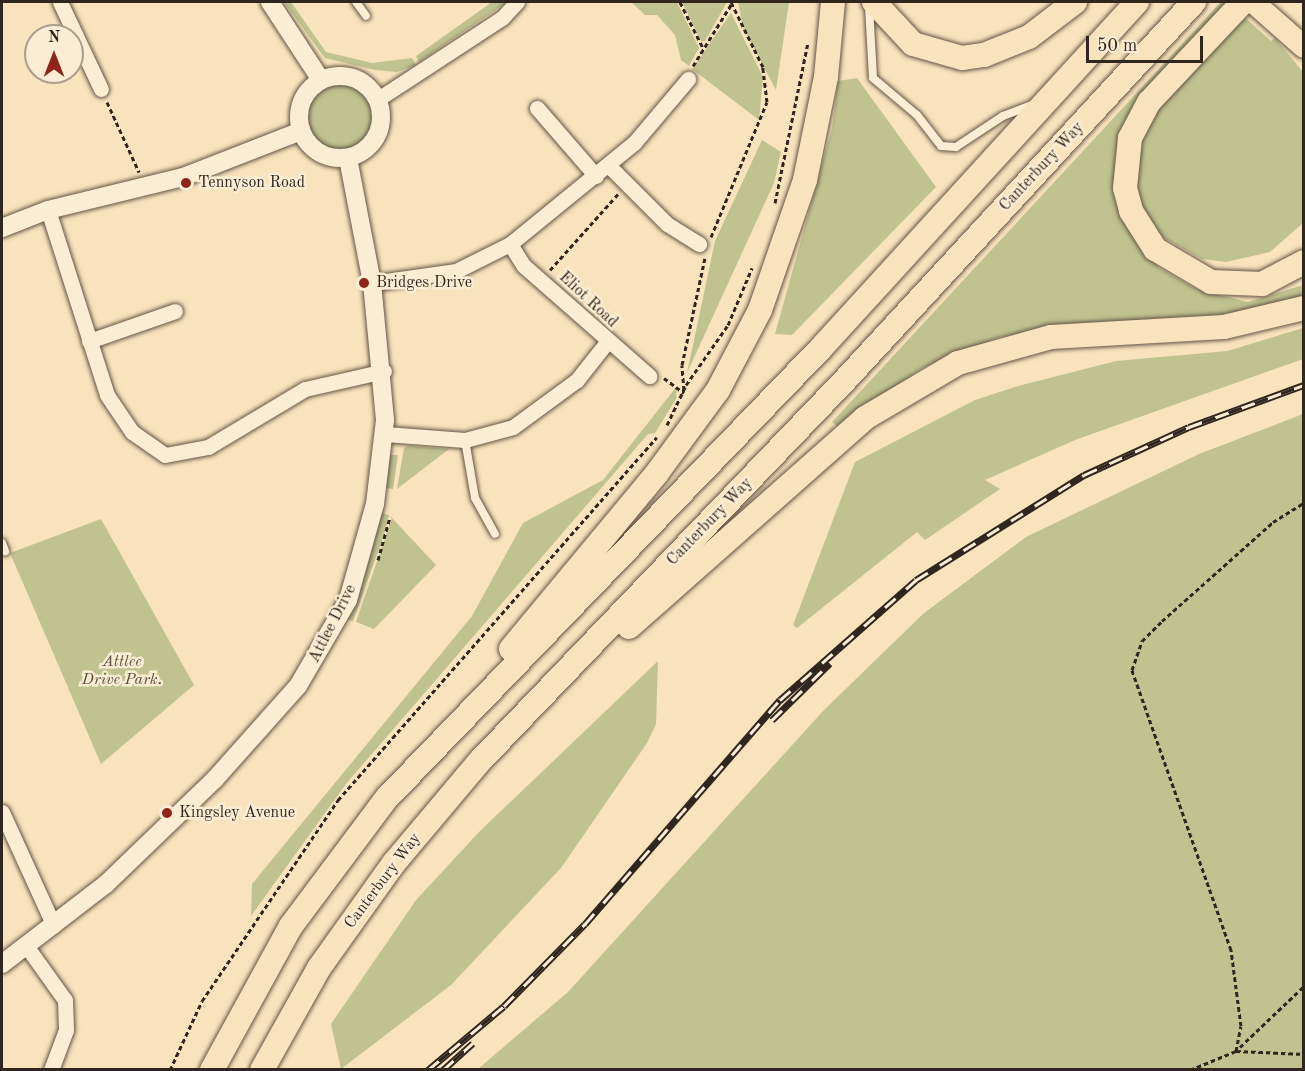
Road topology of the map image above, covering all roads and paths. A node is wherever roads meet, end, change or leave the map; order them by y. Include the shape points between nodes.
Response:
1 (60, 2) edge
2 (270, 2) edge
3 (356, 2) edge
4 (517, 2) edge
5 (680, 2) edge
6 (732, 2) edge
7 (833, 2) edge
8 (872, 2) edge
9 (1075, 2) edge
10 (1137, 2) edge
11 (1194, 2) edge
12 (1243, 2) edge
13 (1253, 2) edge
14 (366, 16) dead end
15 (810, 34) dead end
16 (1304, 47) edge
17 (703, 49) junction
18 (687, 79) joint
19 (321, 80) junction
20 (101, 89) joint
21 (378, 99) junction
22 (1046, 102) junction
23 (537, 108) dead end
24 (301, 131) junction
25 (348, 158) junction
26 (609, 166) junction
27 (596, 176) junction
28 (627, 184) junction
29 (146, 185) junction
30 (48, 210) junction
31 (771, 214) dead end
32 (2, 228) edge
33 (510, 244) junction
34 (699, 244) dead end
35 (758, 256) dead end
36 (1304, 262) edge
37 (541, 281) junction
38 (372, 283) junction
39 (1304, 308) edge
40 (175, 311) dead end
41 (88, 341) junction
42 (607, 342) junction
43 (384, 371) junction
44 (649, 376) joint
45 (684, 393) junction
46 (385, 434) junction
47 (465, 440) junction
48 (1304, 503) edge
49 (495, 534) dead end
50 (480, 761) junction
51 (386, 799) junction
52 (2, 812) edge
53 (54, 926) junction
54 (27, 947) junction
55 (2, 964) edge
56 (1304, 986) edge
57 (1236, 1051) junction
58 (1304, 1054) edge
59 (51, 1070) edge
60 (170, 1070) edge
61 (212, 1070) edge
62 (262, 1070) edge
63 (1190, 1070) edge

1 - 20 street
2 - 19 street
3 - 14 lane
4 - 21 street via 502,18
5 - 17 path
6 - 17 path
6 - 45 path via 763,67 767,102 710,239 682,365
7 - 51 highway via 823,99 796,213 774,278 718,390 657,473
8 - 9 highway via 913,44 962,58 1021,41
8 - 22 lane via 873,78 917,115 941,146 955,148 1018,108
10 - 22 highway
11 - 50 highway, Canterbury Way via 847,378
12 - 36 highway via 1149,102 1130,138 1125,188 1131,211 1155,249 1211,282 1262,284
13 - 16 main road
15 - 31 path
17 - 18 path
18 - 26 street
19 - 21 street via 333,76 360,80
19 - 24 street via 300,108
20 - 29 path
21 - 25 street via 381,122 373,142
22 - 51 highway via 822,347
23 - 27 street
24 - 25 street via 320,153
24 - 29 street via 260,151
25 - 38 street, Attlee Drive
26 - 27 street
26 - 28 street
27 - 33 street
28 - 34 street via 667,224
28 - 37 path
29 - 30 street
30 - 32 street
30 - 41 street
33 - 37 street, Eliot Road
33 - 38 street via 456,271
35 - 45 path via 728,325
37 - 42 street, Eliot Road
38 - 43 street, Attlee Drive
39 - 50 highway via 1224,327 1052,337 958,363 913,386 810,463
40 - 41 street
41 - 43 street via 107,395 132,432 165,455 208,447 305,389
42 - 44 street, Eliot Road
42 - 47 street via 577,380 541,410 513,427
43 - 46 street, Attlee Drive
44 - 45 path via 658,373
45 - 60 path via 661,432 338,800 202,1001
46 - 47 street
46 - 53 street, Attlee Drive via 358,571 312,667 174,821
47 - 49 lane via 475,498
48 - 57 path via 1273,522 1162,621 1142,641 1132,670 1231,950 1241,1026
50 - 62 highway, Canterbury Way via 394,863 319,968
51 - 61 highway via 291,926
52 - 53 street
53 - 54 street, Attlee Drive
54 - 55 street, Attlee Drive
54 - 59 street via 65,1000 66,1030
56 - 57 path
57 - 58 path
57 - 63 path

